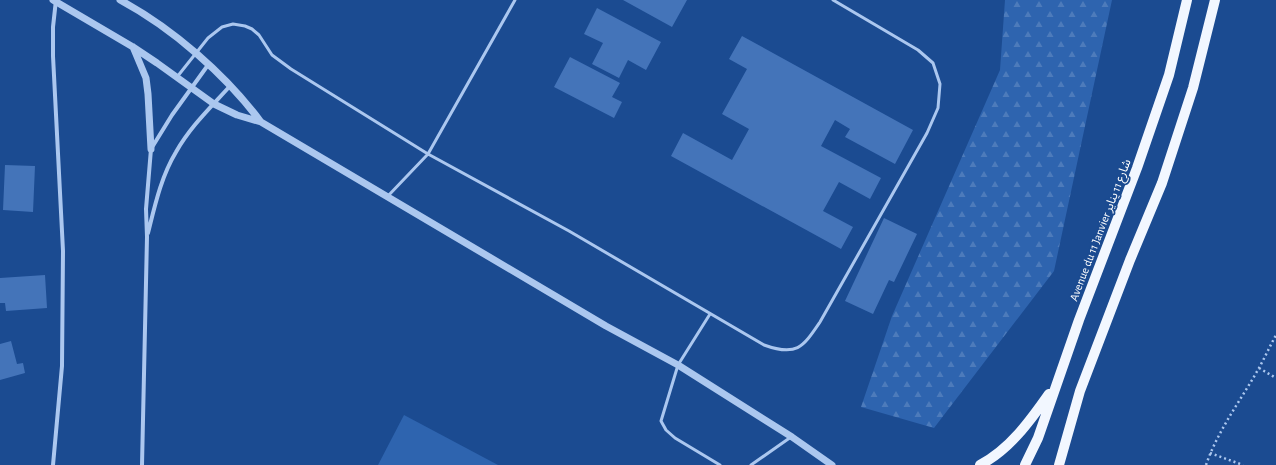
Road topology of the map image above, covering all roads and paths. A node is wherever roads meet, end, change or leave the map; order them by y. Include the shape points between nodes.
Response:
1 (55, 0) edge
2 (120, 0) edge
3 (515, 0) edge
4 (833, 0) edge
5 (1187, 0) edge
6 (1215, 0) edge
7 (133, 47) junction
8 (195, 53) junction
9 (208, 65) junction
10 (177, 77) junction
11 (230, 86) junction
12 (191, 88) junction
13 (214, 104) junction
14 (261, 122) junction
15 (151, 149) junction
16 (428, 154) junction
17 (387, 198) junction
18 (147, 237) junction
19 (710, 314) junction
20 (1276, 335) edge
21 (678, 365) junction
22 (1259, 368) junction
23 (1276, 378) edge
24 (1057, 383) junction
25 (792, 437) junction
26 (1210, 453) junction
27 (53, 465) edge
28 (142, 465) edge
29 (720, 465) edge
30 (751, 465) edge
31 (832, 465) edge
32 (980, 465) edge
33 (1025, 465) edge
34 (1059, 465) edge
35 (1206, 465) edge
36 (1244, 465) edge

1 - 7 street
1 - 27 street via 53,56 63,251 62,366
2 - 8 street via 153,20
3 - 16 lane
4 - 19 lane via 918,50 933,63 940,84 938,108 927,133 820,322 801,346 790,350 764,345
5 - 24 main road, Avenue du 11 Janvier شارع 11 يناير via 1169,75 1138,168
6 - 34 main road via 1195,81 1162,183 1080,391
7 - 10 street
7 - 15 street via 147,83
8 - 9 street
8 - 10 lane
8 - 16 lane via 222,27 233,24 252,29 272,55 291,69
9 - 11 street
9 - 12 street
10 - 12 street
11 - 13 street
11 - 14 street
12 - 13 street
12 - 15 street
13 - 14 street via 237,115
13 - 18 street via 190,131 165,173
14 - 17 street
15 - 18 street via 146,209
16 - 17 lane
16 - 19 lane via 569,231
17 - 21 street via 606,326
18 - 28 street
19 - 21 lane
20 - 22 path
21 - 25 street
21 - 29 lane via 661,421 675,438
22 - 23 path
22 - 26 path
24 - 32 main road via 1028,424 1008,445
24 - 33 main road, Avenue du 11 Janvier شارع 11 يناير via 1038,438
25 - 30 lane
25 - 31 street
26 - 35 path
26 - 36 path

